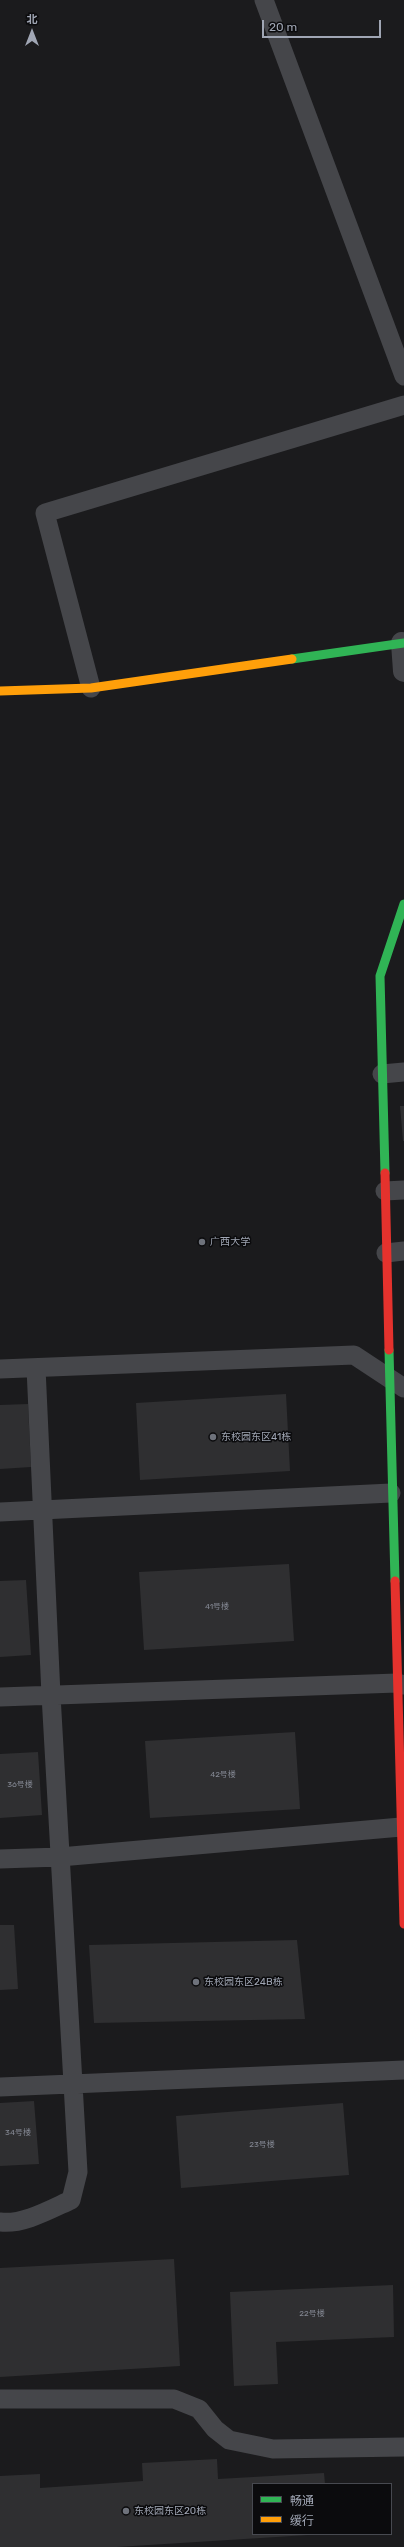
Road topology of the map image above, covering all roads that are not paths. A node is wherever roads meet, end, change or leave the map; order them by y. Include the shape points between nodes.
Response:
1 (264, 0) edge
2 (404, 376) edge
3 (404, 405) edge
4 (403, 643) edge
5 (404, 671) edge
6 (91, 688) junction
7 (0, 691) edge
8 (404, 904) edge
9 (401, 921) edge
10 (404, 1072) edge
11 (382, 1074) junction
12 (404, 1190) edge
13 (385, 1191) junction
14 (395, 1252) edge
15 (36, 1368) junction
16 (0, 1369) edge
17 (389, 1376) junction
18 (404, 1388) edge
19 (391, 1493) junction
20 (42, 1510) junction
21 (0, 1512) edge
22 (398, 1543) edge
23 (400, 1684) edge
24 (51, 1695) junction
25 (0, 1697) edge
26 (401, 1827) junction
27 (60, 1857) junction
28 (0, 1859) edge
29 (404, 1924) edge
30 (404, 2070) edge
31 (73, 2084) junction
32 (0, 2087) edge
33 (0, 2222) edge
34 (0, 2400) edge
35 (404, 2447) edge

1 - 2 lane
3 - 6 lane via 45,513
4 - 5 street
4 - 6 street
6 - 7 street
8 - 9 street
9 - 11 street via 380,976
10 - 11 lane
11 - 13 street
12 - 13 lane
13 - 14 street
14 - 17 street
15 - 16 lane
15 - 17 lane via 354,1355
15 - 20 lane
17 - 18 lane
17 - 19 street
19 - 20 lane
19 - 22 street
20 - 21 lane
20 - 24 lane
22 - 23 street
23 - 24 lane
23 - 26 street
24 - 25 lane
24 - 27 lane
26 - 27 lane
26 - 29 street
27 - 28 lane
27 - 31 lane
30 - 31 lane
31 - 32 lane
31 - 33 lane via 78,2172 71,2200 43,2213 7,2223
34 - 35 lane via 174,2399 199,2409 215,2429 229,2440 273,2449

